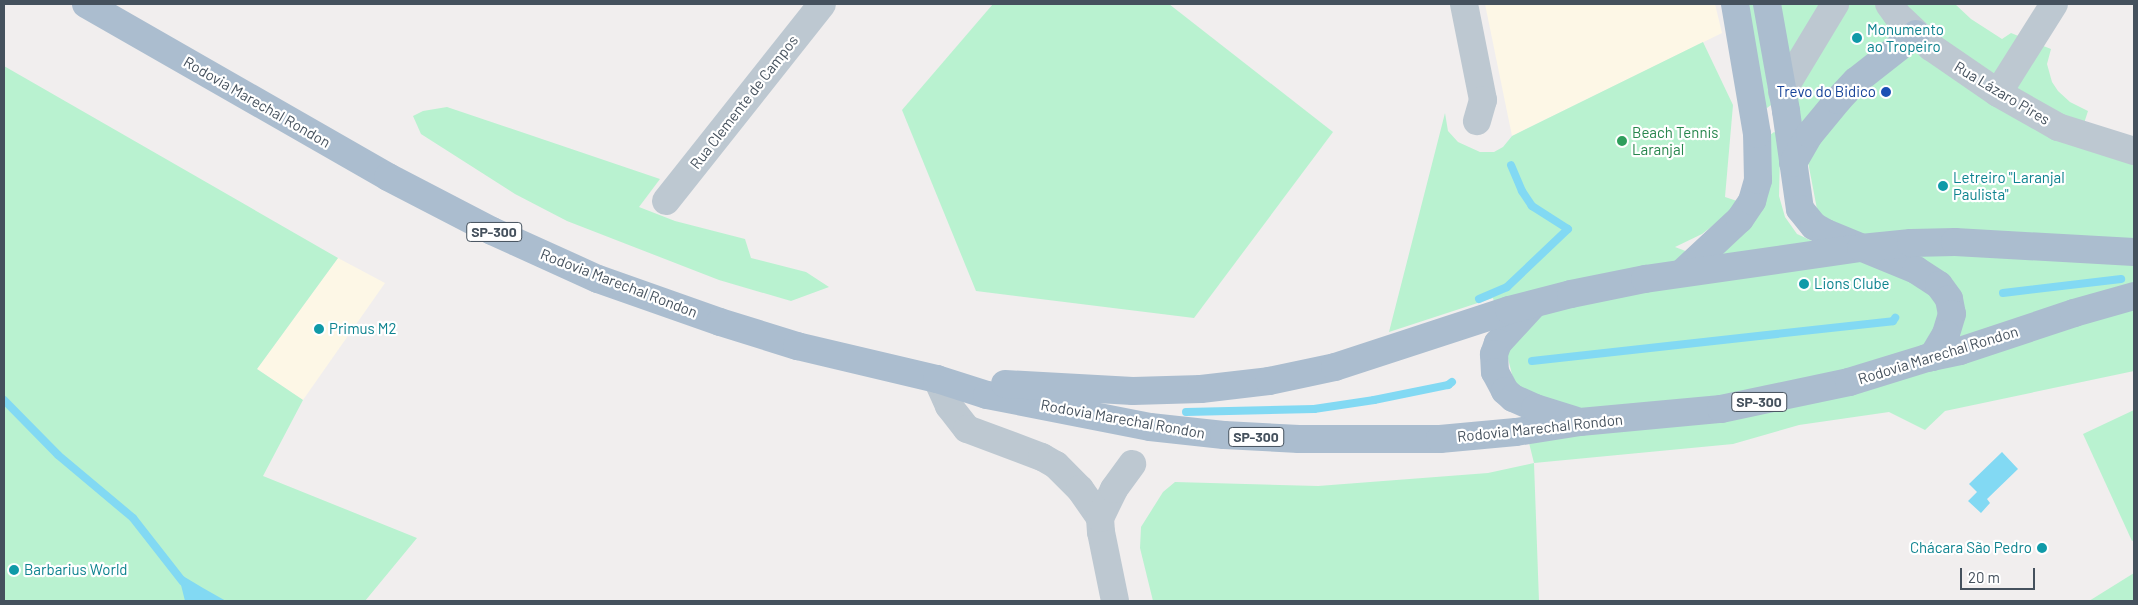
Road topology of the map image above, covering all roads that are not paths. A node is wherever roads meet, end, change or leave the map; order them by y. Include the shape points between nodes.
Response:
1 (86, 4) edge
2 (822, 4) edge
3 (1464, 4) edge
4 (1735, 4) edge
5 (1766, 4) edge
6 (1835, 4) edge
7 (1889, 4) edge
8 (2054, 4) edge
9 (1916, 34) junction
10 (1782, 92) junction
11 (1998, 93) junction
12 (1477, 121) dead end
13 (2134, 151) edge
14 (1793, 163) junction
15 (666, 201) dead end
16 (1862, 248) junction
17 (2134, 252) edge
18 (1682, 274) junction
19 (2134, 296) edge
20 (1534, 304) junction
21 (1932, 357) junction
22 (936, 379) junction
23 (1580, 422) junction
24 (1132, 464) dead end
25 (1100, 518) junction
26 (1115, 601) edge

1 - 22 main road, Rodovia Marechal Rondon / SP-300 via 388,177 549,257 617,286 720,322 798,346
2 - 15 street, Rua Clemente de Campos
3 - 12 street via 1484,100
4 - 18 main road via 1754,110 1758,180 1752,201 1740,220
5 - 10 main road
6 - 10 street
7 - 9 street, Rua Lázaro Pires
8 - 11 street
9 - 11 street, Rua Lázaro Pires
9 - 14 main road via 1856,81 1810,134
10 - 14 main road
11 - 13 street, Rua Lázaro Pires via 2058,127
14 - 16 main road via 1797,200 1806,218 1826,233
16 - 17 main road, Rodovia Marechal Rondon / SP-300 via 1911,242 1955,242
16 - 18 main road, Rodovia Marechal Rondon / SP-300
16 - 21 main road via 1930,278 1946,294 1952,308 1951,324
18 - 20 main road, Rodovia Marechal Rondon / SP-300 via 1608,286
19 - 21 main road, Rodovia Marechal Rondon / SP-300
20 - 22 main road, Rodovia Marechal Rondon / SP-300 via 1335,367 1235,386 1134,391
20 - 23 main road via 1498,343 1493,364 1499,382 1522,403
21 - 23 main road, Rodovia Marechal Rondon / SP-300 via 1849,382 1752,404
22 - 23 main road, Rodovia Marechal Rondon / SP-300 via 987,395 1150,426 1252,437 1440,439
22 - 25 street via 949,406 967,428 1056,465 1080,489
24 - 25 street via 1114,489
25 - 26 street

